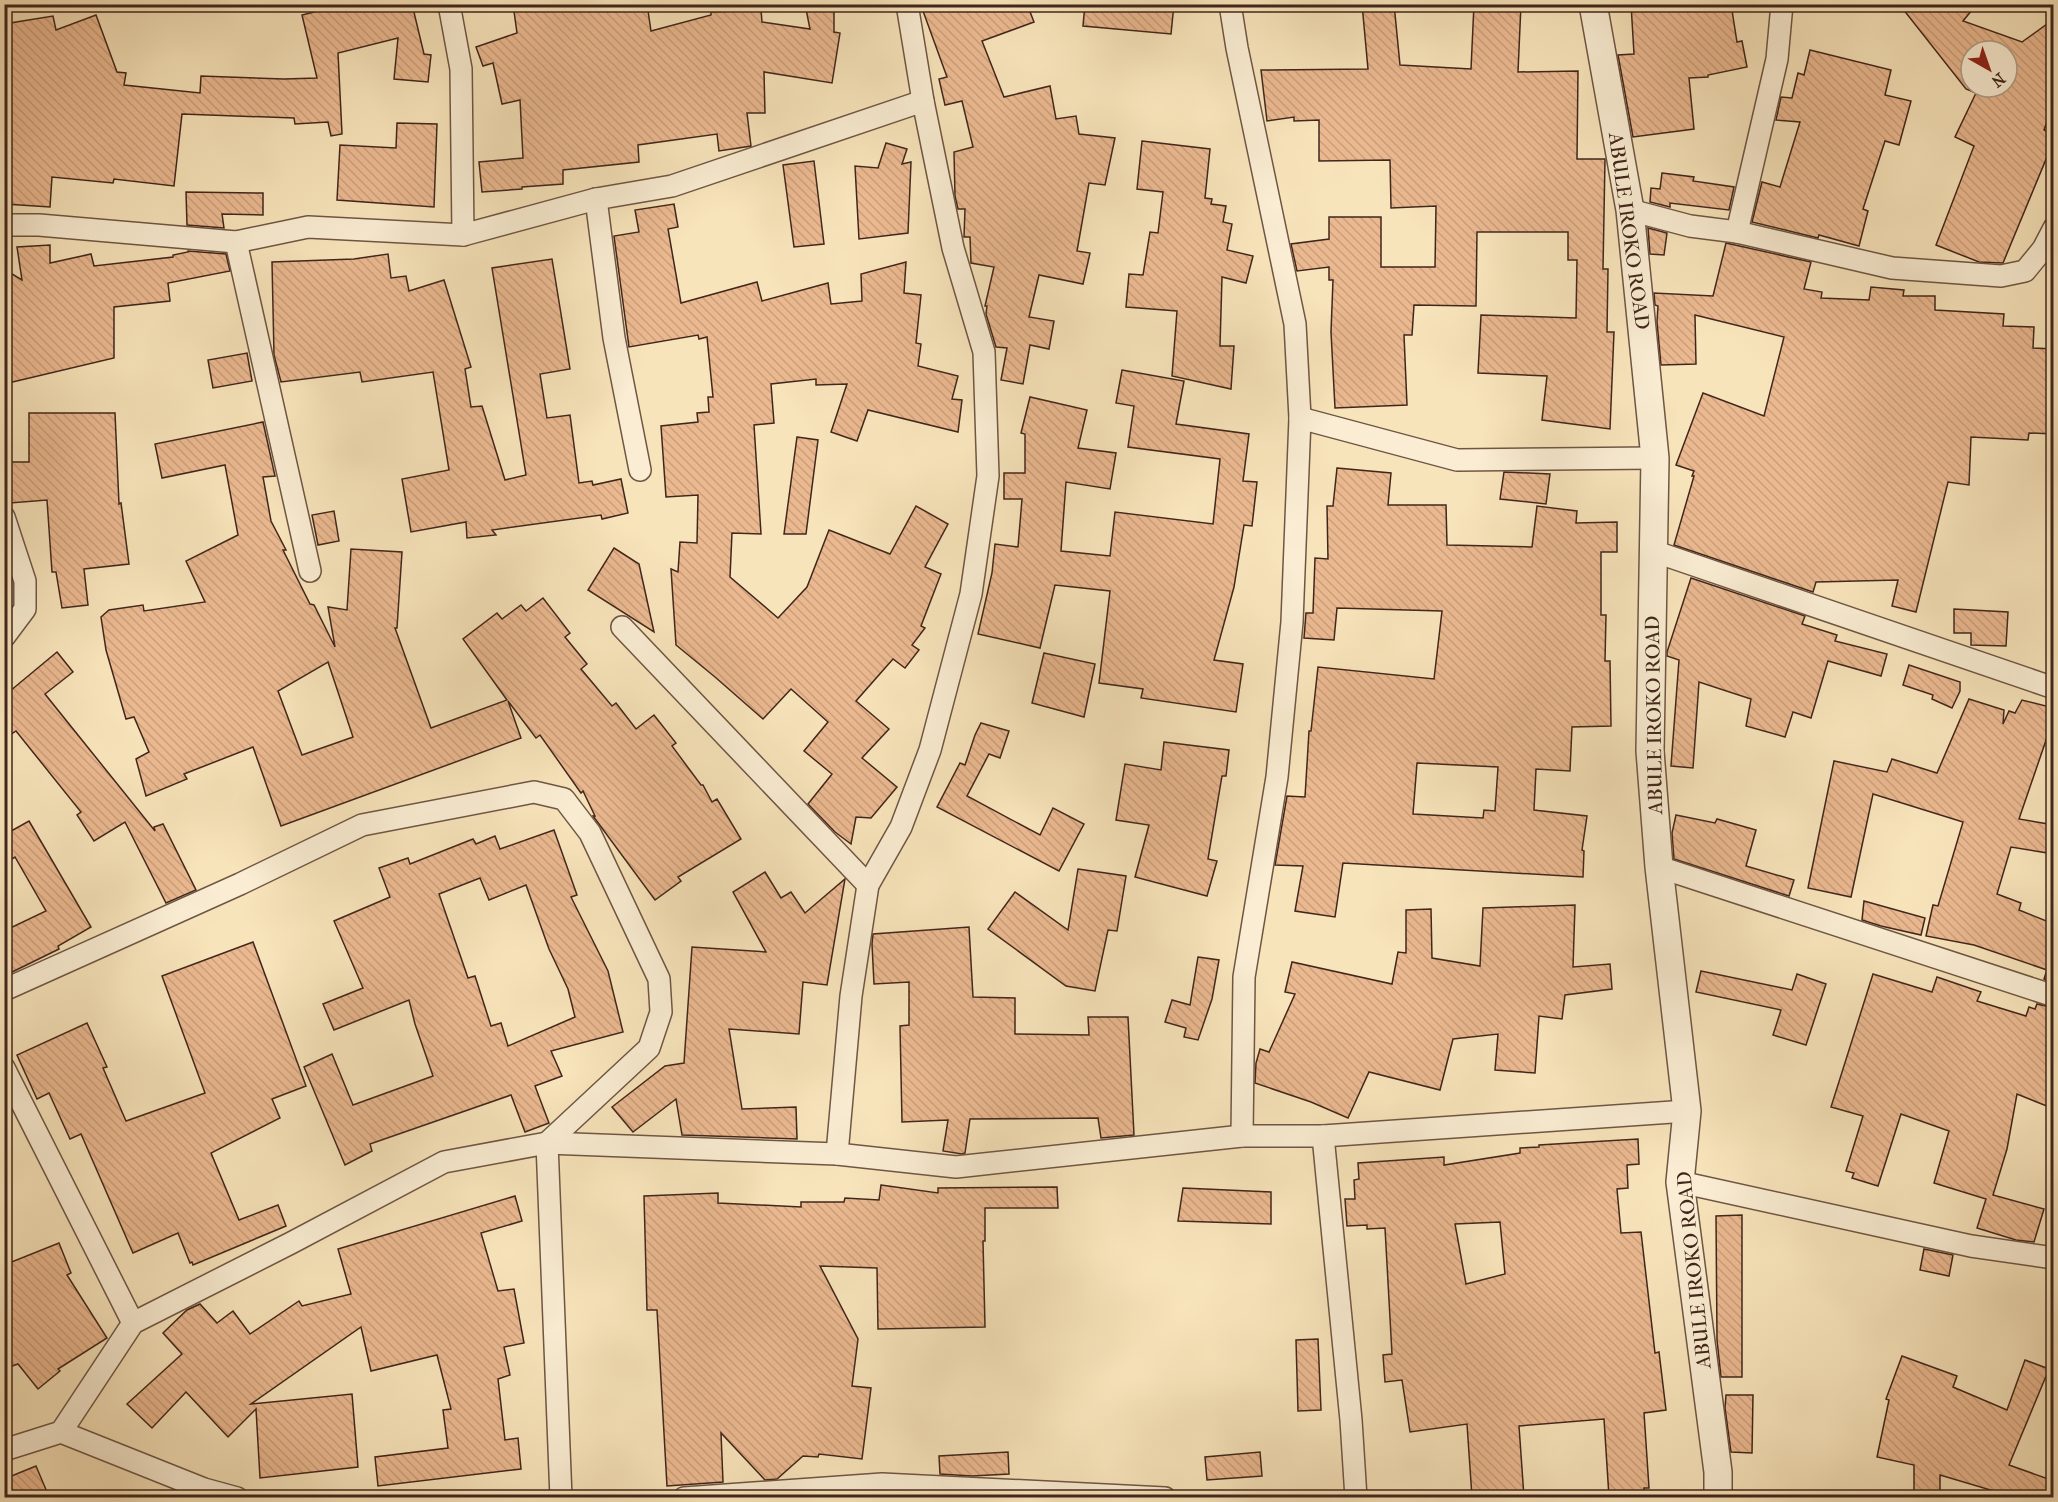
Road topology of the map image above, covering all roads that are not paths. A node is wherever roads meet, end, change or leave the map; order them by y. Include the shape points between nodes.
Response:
1 (449, 4) edge
2 (907, 4) edge
3 (1230, 4) edge
4 (1593, 4) edge
5 (1782, 4) edge
6 (923, 102) junction
7 (596, 199) junction
8 (1630, 210) junction
9 (4, 225) edge
10 (2054, 228) edge
11 (1737, 232) junction
12 (463, 235) junction
13 (236, 242) junction
14 (1300, 418) junction
15 (1655, 458) junction
16 (640, 470) dead end
17 (4, 517) edge
18 (1653, 551) junction
19 (310, 571) dead end
20 (622, 627) dead end
21 (4, 637) edge
22 (2054, 688) edge
23 (1659, 867) junction
24 (868, 885) junction
25 (4, 990) edge
26 (2054, 996) edge
27 (4, 1068) edge
28 (1687, 1111) junction
29 (1242, 1136) junction
30 (1323, 1137) junction
31 (547, 1143) junction
32 (837, 1154) junction
33 (1680, 1182) junction
34 (2054, 1258) edge
35 (133, 1323) junction
36 (61, 1432) junction
37 (4, 1450) edge
38 (204, 1493) edge
39 (237, 1497) edge
40 (561, 1497) edge
41 (684, 1497) edge
42 (1165, 1497) edge
43 (1356, 1497) edge
44 (1718, 1497) edge

1 - 12 street via 461,69
2 - 6 street
3 - 14 street via 1295,324
4 - 8 street, ABULE IROKO ROAD
5 - 11 street via 1777,58
6 - 7 street via 672,186
6 - 24 street via 952,248 984,352 988,476 971,594 930,750 901,827
7 - 12 street
7 - 16 street via 614,338
8 - 11 street via 1690,226
8 - 15 street, ABULE IROKO ROAD
9 - 13 street
10 - 11 street via 2025,271 2001,276 1892,268
12 - 13 street via 308,227
13 - 19 street
14 - 15 street via 1457,460
14 - 29 street via 1292,622 1279,753 1245,977
15 - 18 street, ABULE IROKO ROAD
17 - 21 street via 25,581 25,609
18 - 22 street
18 - 23 street, ABULE IROKO ROAD via 1650,751
20 - 24 street
23 - 26 street
23 - 28 street, ABULE IROKO ROAD
24 - 32 street via 851,996
25 - 31 street via 362,825 534,792 564,799 590,833 659,979 661,1012 649,1048
27 - 35 street
28 - 30 street
28 - 33 street, ABULE IROKO ROAD
29 - 30 street
29 - 32 street via 956,1167
30 - 43 street
31 - 32 street
31 - 35 street via 444,1162
31 - 40 street
33 - 34 street via 1971,1246
33 - 44 street, ABULE IROKO ROAD
35 - 36 street
36 - 37 street
36 - 38 street
38 - 39 street
41 - 42 street via 882,1484

